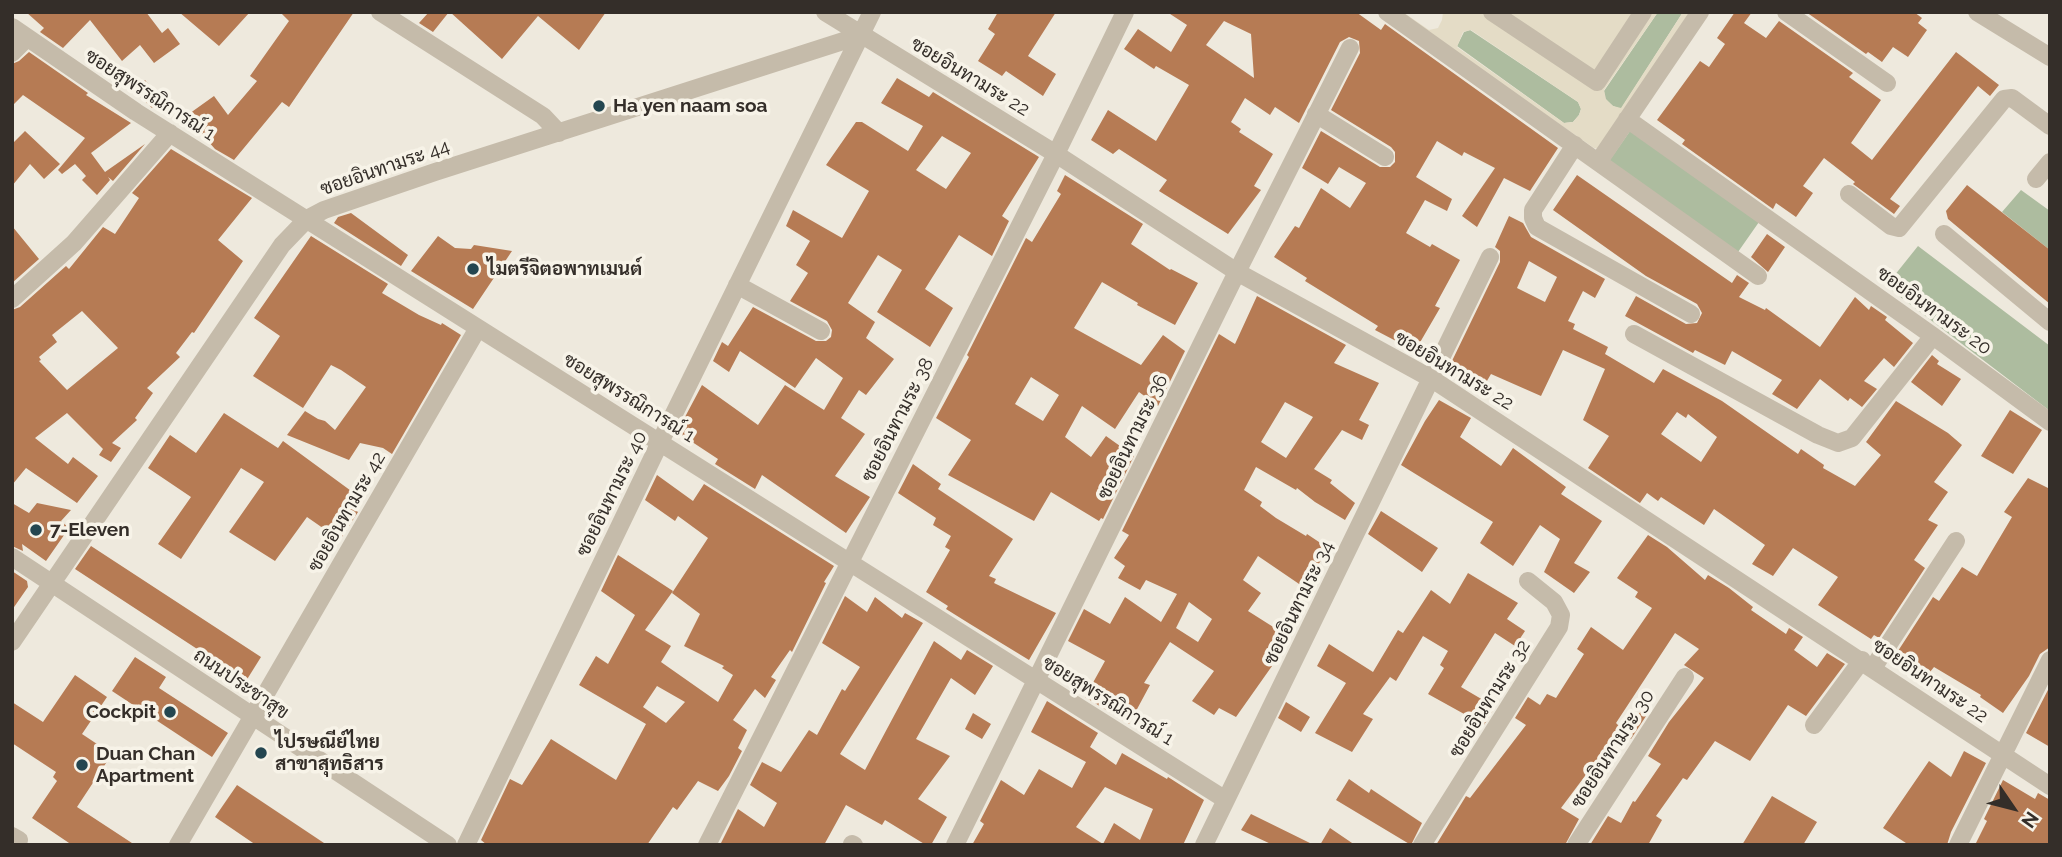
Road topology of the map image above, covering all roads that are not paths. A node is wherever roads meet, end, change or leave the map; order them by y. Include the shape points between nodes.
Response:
1 (380, 12) edge
2 (825, 12) edge
3 (872, 12) edge
4 (1125, 12) edge
5 (1387, 12) edge
6 (1492, 12) edge
7 (1643, 12) edge
8 (1700, 12) edge
9 (1786, 12) edge
10 (1978, 12) edge
11 (19, 33) edge
12 (862, 35) junction
13 (1350, 48) dead end
14 (12, 52) edge
15 (2050, 57) edge
16 (1887, 83) dead end
17 (1316, 114) junction
18 (1627, 119) junction
19 (2050, 126) edge
20 (170, 133) junction
21 (559, 133) junction
22 (1575, 145) junction
23 (1056, 154) junction
24 (1385, 157) dead end
25 (1599, 161) junction
26 (2050, 162) edge
27 (2036, 179) dead end
28 (1849, 194) dead end
29 (307, 219) junction
30 (1944, 234) dead end
31 (1490, 257) dead end
32 (1237, 272) junction
33 (1758, 276) dead end
34 (737, 285) junction
35 (12, 299) edge
36 (1691, 314) dead end
37 (2050, 322) edge
38 (478, 328) junction
39 (821, 331) dead end
40 (1634, 334) dead end
41 (1933, 336) junction
42 (1432, 379) junction
43 (2050, 422) edge
44 (660, 442) junction
45 (1956, 541) dead end
46 (12, 557) edge
47 (850, 562) junction
48 (1528, 581) dead end
49 (53, 584) junction
50 (12, 642) edge
51 (2050, 660) edge
52 (1868, 664) junction
53 (1685, 677) dead end
54 (1037, 681) junction
55 (253, 718) junction
56 (1814, 725) dead end
57 (2003, 754) junction
58 (2050, 786) edge
59 (1226, 800) junction
60 (177, 845) edge
61 (447, 845) edge
62 (466, 845) edge
63 (707, 845) edge
64 (955, 845) edge
65 (1204, 845) edge
66 (1422, 845) edge
67 (1576, 845) edge
68 (1958, 845) edge

1 - 21 street via 543,116
2 - 12 street, ซอยอินทามระ 22
3 - 12 street, ซอยอินทามระ 40
4 - 23 street, ซอยอินทามระ 38
5 - 22 street
6 - 7 street via 1597,82
8 - 18 street
9 - 16 street
10 - 15 street
11 - 14 street
11 - 20 street, ซอยสุพรรณิการณ์ 1
12 - 21 street, ซอยอินทามระ 44
12 - 23 street, ซอยอินทามระ 22
12 - 34 street, ซอยอินทามระ 40
13 - 17 street, ซอยอินทามระ 36
17 - 24 street
17 - 32 street, ซอยอินทามระ 36
18 - 25 street
18 - 41 street, ซอยอินทามระ 20
19 - 28 street via 2012,98 2004,99 1899,228
20 - 29 street, ซอยสุพรรณิการณ์ 1
20 - 35 street via 74,243
21 - 29 street, ซอยอินทามระ 44
22 - 25 street
22 - 36 street via 1533,210 1538,227
23 - 32 street, ซอยอินทามระ 22
23 - 47 street, ซอยอินทามระ 38
25 - 33 street
26 - 27 street
29 - 38 street, ซอยสุพรรณิการณ์ 1
29 - 49 street, ซอยอินทามระ 44 via 282,245
30 - 37 street
31 - 42 street, ซอยอินทามระ 34
32 - 42 street, ซอยอินทามระ 22
32 - 54 street, ซอยอินทามระ 36
34 - 39 street
34 - 44 street, ซอยอินทามระ 40
38 - 44 street, ซอยสุพรรณิการณ์ 1
38 - 55 street, ซอยอินทามระ 42
40 - 41 street via 1838,443 1852,438
41 - 43 street, ซอยอินทามระ 20
42 - 52 street, ซอยอินทามระ 22
42 - 59 street, ซอยอินทามระ 34
44 - 47 street, ซอยสุพรรณิการณ์ 1
44 - 62 street, ซอยอินทามระ 40
45 - 52 street
46 - 49 street, ถนนประชาสุข
47 - 54 street, ซอยสุพรรณิการณ์ 1
47 - 63 street, ซอยอินทามระ 38
48 - 66 street, ซอยอินทามระ 32 via 1554,601 1562,615 1559,626
49 - 50 street, ซอยอินทามระ 44
49 - 55 street, ถนนประชาสุข
51 - 57 street
52 - 56 street
52 - 57 street, ซอยอินทามระ 22
53 - 67 street, ซอยอินทามระ 30
54 - 59 street, ซอยสุพรรณิการณ์ 1
54 - 64 street, ซอยอินทามระ 36
55 - 60 street, ซอยอินทามระ 42
55 - 61 street, ถนนประชาสุข
57 - 58 street, ซอยอินทามระ 22
57 - 68 street
59 - 65 street, ซอยอินทามระ 34

